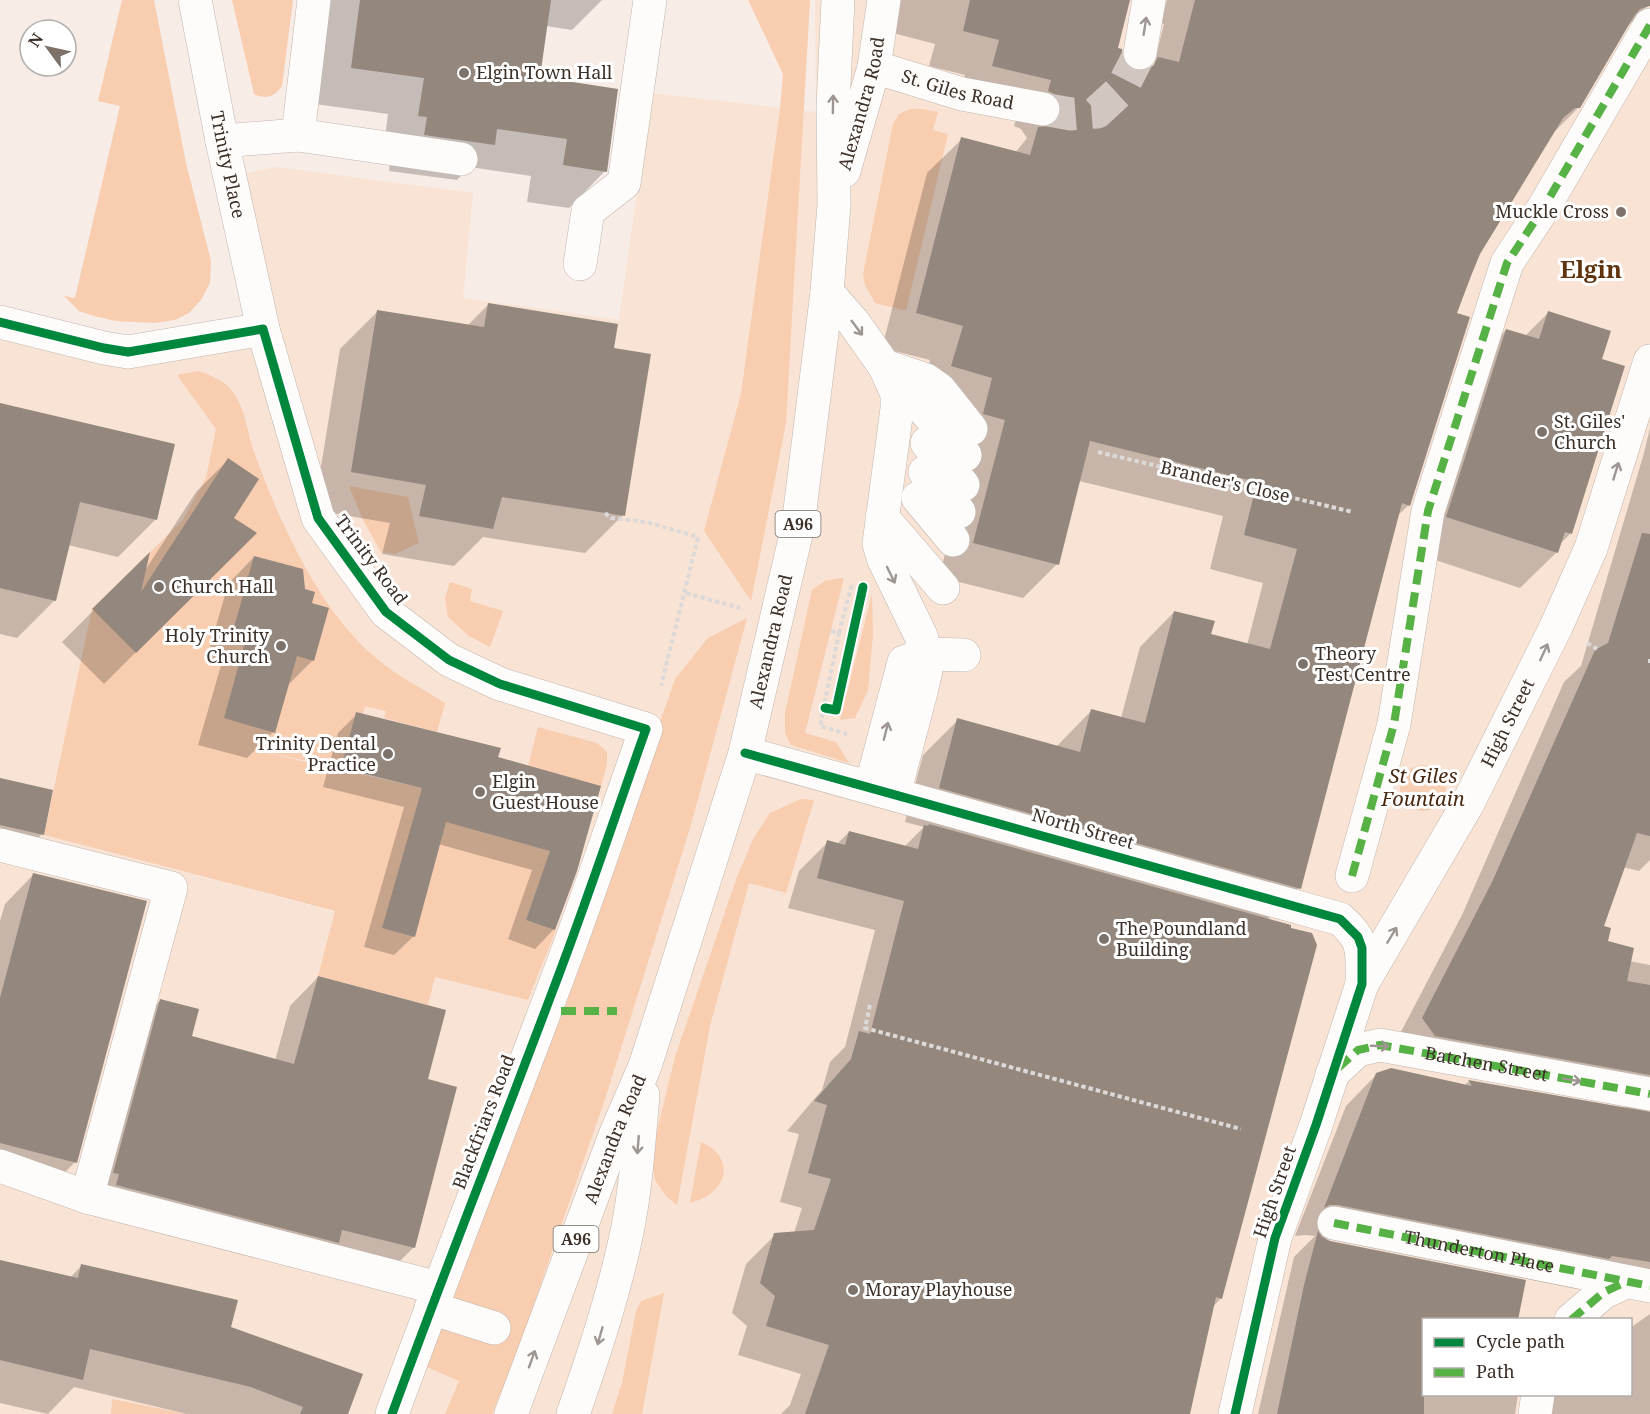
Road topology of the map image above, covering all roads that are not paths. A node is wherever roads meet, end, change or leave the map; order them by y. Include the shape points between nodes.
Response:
1 (195, 0) edge
2 (314, 0) edge
3 (650, 0) edge
4 (838, 0) edge
5 (884, 0) edge
6 (1149, 0) edge
7 (1650, 25) edge
8 (1140, 53) tunnel mouth
9 (874, 67) junction
10 (1043, 109) tunnel mouth
11 (298, 135) junction
12 (222, 141) junction
13 (461, 159) dead end
14 (834, 205) junction
15 (580, 264) dead end
16 (827, 292) junction
17 (0, 322) edge
18 (263, 329) junction
19 (1650, 361) edge
20 (885, 367) junction
21 (890, 464) junction
22 (958, 510) junction
23 (926, 654) junction
24 (745, 753) junction
25 (883, 790) junction
26 (608, 843) joint
27 (0, 845) edge
28 (1352, 876) dead end
29 (1362, 984) junction
30 (645, 1066) junction
31 (1332, 1074) junction
32 (1650, 1094) edge
33 (0, 1166) edge
34 (87, 1197) junction
35 (1334, 1223) dead end
36 (1638, 1284) edge
37 (434, 1298) junction
38 (1573, 1318) edge
39 (494, 1328) dead end
40 (1538, 1396) edge
41 (392, 1414) edge
42 (511, 1414) edge
43 (573, 1414) edge
44 (1235, 1414) edge
45 (1535, 1414) edge

1 - 12 main road, Trinity Place
2 - 11 main road
3 - 15 main road via 624,183 588,211
14 -> 4 main road, Alexandra Road / A96
5 - 9 main road, Alexandra Road / A96
8 -> 6 main road
7 - 28 main road via 1507,263 1428,511 1394,724
9 - 10 main road, St. Giles Road via 962,94
9 - 14 main road, Alexandra Road / A96
11 - 12 main road
11 - 13 main road
12 - 18 main road, Trinity Place
14 - 16 main road, Alexandra Road / A96
16 -> 20 main road
16 - 24 main road, Alexandra Road / A96 via 798,526
17 - 18 main road via 128,352
18 - 26 main road, Trinity Road via 318,518 386,612 449,660 500,684 646,729
29 -> 19 main road, High Street via 1467,805 1556,627 1591,548
20 - 21 main road via 897,394
20 - 22 main road
21 - 22 main road
21 - 22 main road
21 - 22 main road
21 -> 23 main road via 879,544
25 -> 23 main road via 904,662
23 - 25 main road via 964,655 934,672 921,692
24 - 25 main road, North Street
24 - 30 main road, Alexandra Road / A96
25 - 29 main road, North Street via 1340,919 1358,937 1362,948
26 - 37 main road, Blackfriars Road
27 - 34 main road via 171,888
29 - 31 main road, High Street
42 -> 30 main road, Alexandra Road / A96 via 616,1132
30 -> 43 main road, Alexandra Road / A96 via 627,1232 597,1345
31 -> 32 main road, Batchen Street via 1358,1050 1380,1045
31 - 44 main road, High Street via 1275,1238
33 - 34 main road
34 - 37 main road
35 - 36 main road, Thunderton Place
36 - 38 main road, Thunderton Place via 1604,1292
37 - 39 main road
37 - 41 main road, Blackfriars Road
40 - 45 main road

